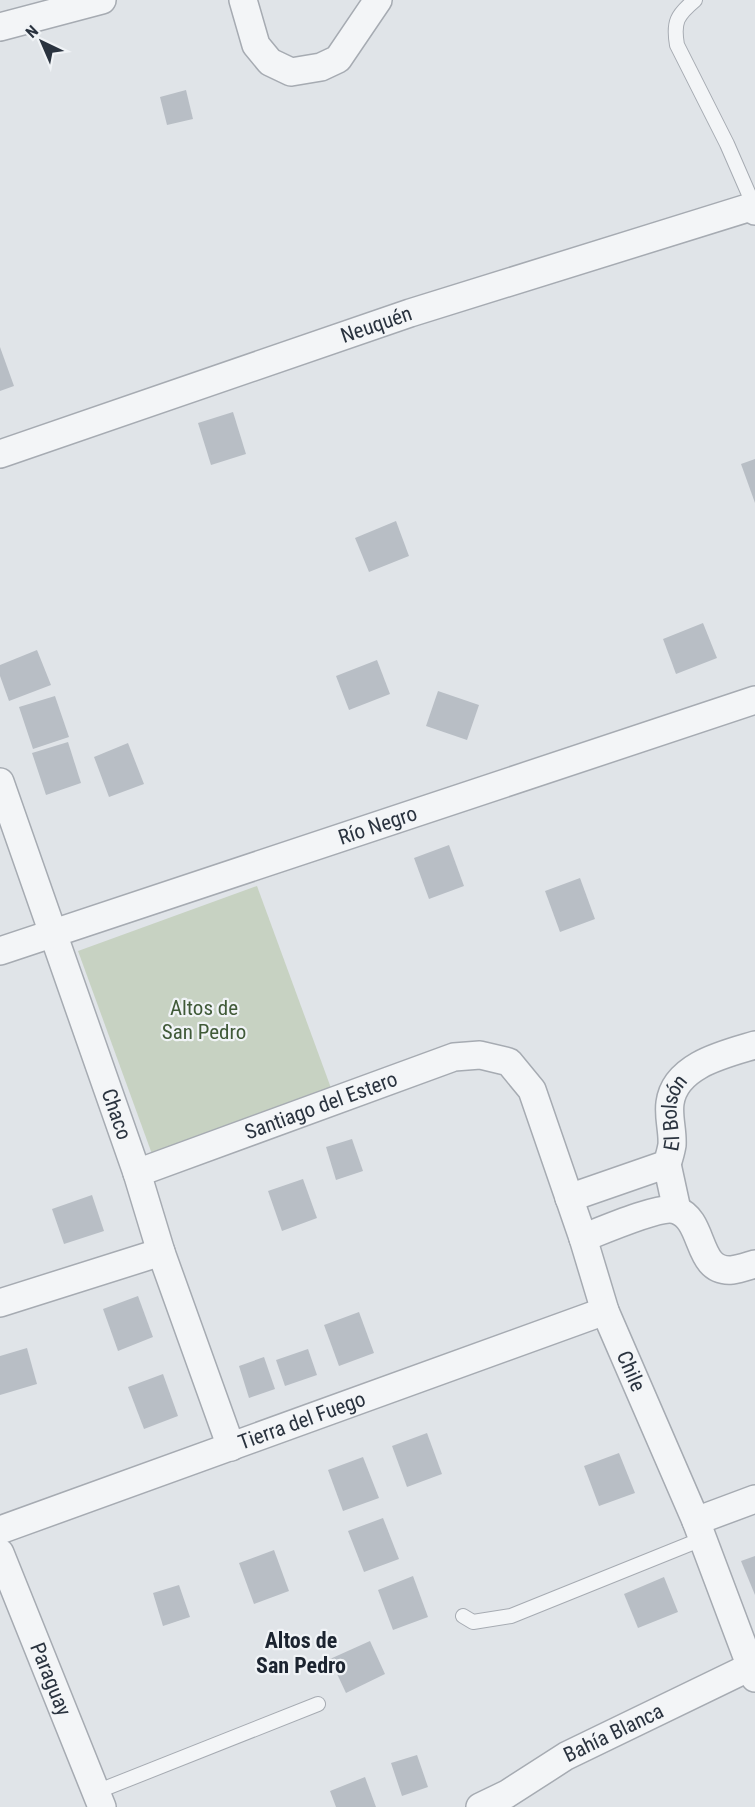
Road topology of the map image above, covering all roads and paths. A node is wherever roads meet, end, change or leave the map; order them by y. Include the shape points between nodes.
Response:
1 (102, 0) edge
2 (243, 0) edge
3 (378, 0) edge
4 (694, 0) edge
5 (0, 27) edge
6 (754, 209) edge
7 (0, 454) edge
8 (755, 700) edge
9 (0, 782) edge
10 (52, 934) junction
11 (0, 951) edge
12 (755, 1045) edge
13 (509, 1062) joint
14 (667, 1164) junction
15 (137, 1173) junction
16 (569, 1198) junction
17 (677, 1210) junction
18 (584, 1238) junction
19 (161, 1252) junction
20 (755, 1264) edge
21 (0, 1304) edge
22 (605, 1311) junction
23 (231, 1448) junction
24 (755, 1499) edge
25 (0, 1530) edge
26 (699, 1530) junction
27 (0, 1552) edge
28 (463, 1616) dead end
29 (753, 1672) edge
30 (318, 1704) dead end
31 (99, 1799) edge
32 (480, 1807) edge

1 - 5 street
2 - 3 street via 256,45 270,63 291,72 321,67 338,59
4 - 6 lane via 682,11 674,29 677,45 727,144
6 - 7 street, Neuquén via 410,313
8 - 10 street, Río Negro
9 - 10 street, Chaco
10 - 11 street, Río Negro
10 - 15 street, Chaco
12 - 14 street, El Bolsón via 694,1067 676,1088 670,1102 672,1147
13 - 15 street, Santiago del Estero via 480,1055 454,1057
13 - 16 street, Chile via 532,1090
14 - 16 street, El Bolsón
14 - 17 street
15 - 19 street, Chaco
16 - 18 street, Chile
17 - 18 street via 662,1210
17 - 20 street via 693,1223 707,1260 717,1267 731,1270
18 - 22 street, Chile
19 - 21 street
19 - 23 street, Chaco
22 - 23 street, Tierra del Fuego
22 - 26 street, Chile
23 - 25 street, Tierra del Fuego
24 - 26 street
26 - 28 lane via 511,1616 473,1622
26 - 29 street, Chile
27 - 31 street, Paraguay
29 - 32 street, Bahía Blanca via 566,1756
30 - 31 lane

